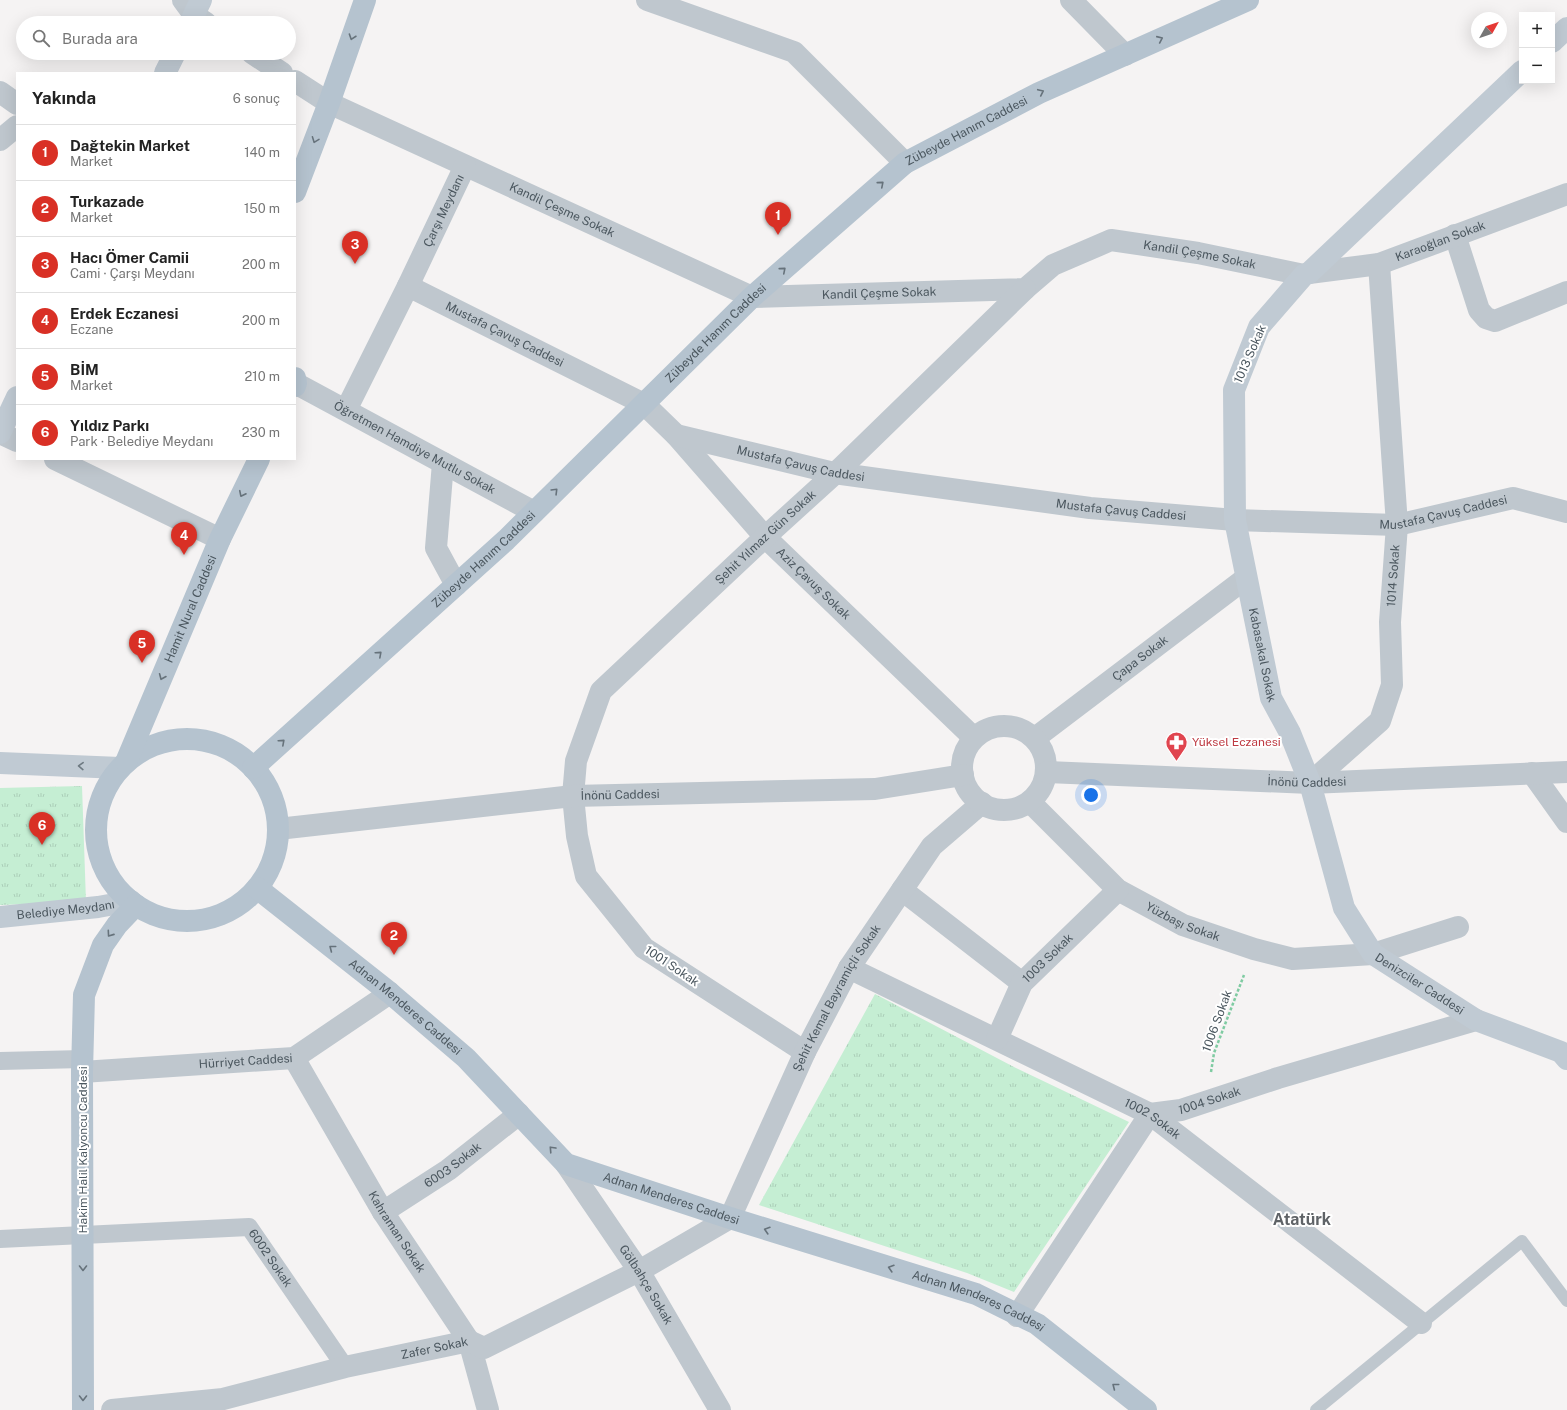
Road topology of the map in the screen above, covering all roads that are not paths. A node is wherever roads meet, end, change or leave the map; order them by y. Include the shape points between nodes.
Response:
1 (365, 0) edge
2 (647, 0) edge
3 (1071, 0) edge
4 (1248, 0) edge
5 (1567, 28) edge
6 (1555, 39) edge
7 (1125, 55) junction
8 (172, 60) edge
9 (262, 60) edge
10 (166, 72) edge
11 (280, 72) edge
12 (1519, 74) edge
13 (296, 82) edge
14 (0, 92) edge
15 (16, 103) edge
16 (329, 104) junction
17 (16, 127) edge
18 (0, 140) edge
19 (905, 163) junction
20 (465, 166) junction
21 (296, 189) edge
22 (1567, 194) edge
23 (1455, 235) junction
24 (1379, 264) junction
25 (1307, 274) junction
26 (408, 286) junction
27 (1025, 289) junction
28 (1567, 292) edge
29 (752, 296) junction
30 (296, 383) edge
31 (16, 399) edge
32 (644, 404) junction
33 (346, 410) junction
34 (0, 433) edge
35 (676, 435) junction
36 (16, 441) edge
37 (57, 460) edge
38 (259, 460) edge
39 (443, 463) junction
40 (834, 473) junction
41 (534, 512) junction
42 (1567, 512) edge
43 (1236, 520) junction
44 (1397, 525) junction
45 (765, 537) junction
46 (220, 539) junction
47 (1246, 578) junction
48 (456, 585) junction
49 (974, 738) junction
50 (1035, 738) junction
51 (0, 763) edge
52 (123, 765) junction
53 (253, 768) junction
54 (1047, 772) junction
55 (1567, 772) edge
56 (1532, 773) junction
57 (963, 775) junction
58 (1310, 783) junction
59 (573, 796) junction
60 (1030, 802) junction
61 (982, 803) junction
62 (1567, 822) edge
63 (278, 829) junction
64 (257, 888) junction
65 (902, 890) junction
66 (1118, 890) junction
67 (134, 903) junction
68 (0, 917) edge
69 (1458, 927) dead end
70 (1373, 954) junction
71 (849, 968) junction
72 (1022, 983) junction
73 (390, 993) junction
74 (1476, 1020) junction
75 (996, 1039) junction
76 (805, 1052) junction
77 (1565, 1054) edge
78 (294, 1058) junction
79 (0, 1061) edge
80 (82, 1066) junction
81 (519, 1114) junction
82 (1150, 1114) junction
83 (566, 1164) junction
84 (383, 1212) junction
85 (730, 1218) junction
86 (82, 1236) junction
87 (0, 1239) edge
88 (639, 1271) junction
89 (1567, 1301) edge
90 (1017, 1316) junction
91 (1421, 1323) junction
92 (469, 1341) junction
93 (345, 1367) junction
94 (82, 1410) edge
95 (112, 1410) edge
96 (488, 1410) edge
97 (720, 1410) edge
98 (1146, 1410) edge
99 (1316, 1410) edge

1 -> 16 main road
2 - 19 street via 794,52
3 - 7 street
7 -> 4 main road, Zübeyde Hanım Caddesi
5 - 6 main road
19 -> 7 main road, Zübeyde Hanım Caddesi via 1039,93
8 - 10 main road
9 - 11 street
12 - 25 main road, 1013 Sokak
13 - 16 street, Çarşı Meydanı
14 - 15 street
16 - 20 street, Çarşı Meydanı
16 -> 21 main road
17 - 18 street
29 -> 19 main road, Zübeyde Hanım Caddesi
20 - 26 street, Çarşı Meydanı
20 - 29 street, Kandil Çeşme Sokak
22 - 23 street, Karaoğlan Sokak
23 - 24 street, Karaoğlan Sokak
23 - 28 street via 1479,310 1486,318 1495,321
24 - 25 street, Karaoğlan Sokak
24 - 44 street, 1014 Sokak
25 - 27 street, Kandil Çeşme Sokak via 1198,253 1111,240 1053,265
25 - 43 main road, 1013 Sokak via 1259,327 1234,390
26 - 32 street, Mustafa Çavuş Caddesi
26 - 33 street, Çarşı Meydanı
27 - 29 street, Kandil Çeşme Sokak
27 - 40 street, Şehit Yılmaz Gün Sokak
29 - 32 main road, Zübeyde Hanım Caddesi
30 - 33 street, Öğretmen Hamdiye Mutlu Sokak
31 - 34 main road
32 - 35 street, Aziz Çavuş Sokak
41 -> 32 main road, Zübeyde Hanım Caddesi
33 - 39 street, Öğretmen Hamdiye Mutlu Sokak
34 - 36 street
35 - 40 street, Mustafa Çavuş Caddesi
35 - 45 street, Aziz Çavuş Sokak
37 - 46 street
38 -> 46 main road, Hamit Nural Caddesi
39 - 41 street, Öğretmen Hamdiye Mutlu Sokak
39 - 48 street via 436,548
40 - 43 street, Mustafa Çavuş Caddesi via 1090,508
40 - 45 street, Şehit Yılmaz Gün Sokak
41 - 48 main road, Zübeyde Hanım Caddesi
42 - 44 street, Mustafa Çavuş Caddesi via 1513,498
43 - 44 street, Mustafa Çavuş Caddesi
43 - 47 main road, Kabasakal Sokak
44 - 58 street, 1014 Sokak via 1390,622 1392,685 1380,721
45 - 49 street, Aziz Çavuş Sokak
45 - 59 street, Şehit Yılmaz Gün Sokak via 601,691 576,761
46 -> 52 main road, Hamit Nural Caddesi
47 - 50 street, Çapa Sokak
47 - 58 main road, Kabasakal Sokak via 1270,698 1290,733
53 -> 48 main road, Zübeyde Hanım Caddesi
49 - 50 street via 991,728 1011,726 1024,730
49 - 57 street via 966,748 962,761
50 - 54 street via 1046,759
52 -> 51 main road
52 - 53 main road, Belediye Meydanı via 149,746 184,739 205,740 231,750
52 - 67 main road, Belediye Meydanı via 105,788 97,812 96,837 101,861 113,884
53 - 63 main road, Belediye Meydanı via 267,786 275,807
54 - 58 street, İnönü Caddesi
54 - 60 street via 1041,788
55 - 56 street, İnönü Caddesi
56 - 58 street, İnönü Caddesi
56 - 62 street
57 - 59 street, İnönü Caddesi via 875,789
57 - 61 street via 966,786
58 - 70 main road, Denizciler Caddesi via 1344,908
59 - 63 street, İnönü Caddesi
59 - 76 street, 1001 Sokak via 577,836 586,876 644,948
60 - 61 street via 1007,810
60 - 66 street, Yüzbaşı Sokak
61 - 65 street, Şehit Kemal Bayramiçli Sokak via 932,846
63 - 64 main road, Belediye Meydanı via 276,850
64 - 67 main road, Belediye Meydanı via 231,909 213,917 186,921 160,917
73 -> 64 main road, Adnan Menderes Caddesi
65 - 71 street, Şehit Kemal Bayramiçli Sokak
65 - 72 street
66 - 70 street, Yüzbaşı Sokak via 1183,925 1254,949 1294,959
66 - 72 street, 1003 Sokak
67 - 68 main road, Belediye Meydanı
67 -> 80 main road, Hakim Halil Kalyoncu Caddesi via 103,945 90,976 84,995
69 - 70 street, Yüzbaşı Sokak
70 - 74 main road, Denizciler Caddesi
71 - 75 street, 1002 Sokak
71 - 76 street, Şehit Kemal Bayramiçli Sokak
72 - 75 street, 1003 Sokak
73 - 78 street, Hürriyet Caddesi
73 - 81 main road, Adnan Menderes Caddesi via 466,1058
74 - 77 main road, Denizciler Caddesi
74 - 82 street, 1004 Sokak via 1278,1078 1181,1110
75 - 82 street, 1002 Sokak
76 - 85 street, Şehit Kemal Bayramiçli Sokak
78 - 80 street, Hürriyet Caddesi
78 - 84 street, Kahraman Sokak
79 - 80 street, Hürriyet Caddesi
80 - 86 main road, Hakim Halil Kalyoncu Caddesi
83 -> 81 main road, Adnan Menderes Caddesi
81 - 84 street, 6003 Sokak via 448,1170
82 - 90 street
82 - 91 street, 1002 Sokak
83 - 85 main road, Adnan Menderes Caddesi
83 - 88 street, Gölbahçe Sokak
84 - 92 street, Kahraman Sokak
85 - 88 street, Zafer Sokak
90 -> 85 main road, Adnan Menderes Caddesi via 976,1294
86 - 87 street
86 - 93 street, 6002 Sokak via 249,1227
86 -> 94 main road, Hakim Halil Kalyoncu Caddesi
88 - 92 street, Zafer Sokak via 484,1348
88 - 97 street, Gölbahçe Sokak
89 - 91 lane via 1522,1241
98 -> 90 main road, Adnan Menderes Caddesi via 1037,1324
91 - 99 lane
92 - 93 street, Zafer Sokak
92 - 96 street, Kahraman Sokak
93 - 95 street, Zafer Sokak via 223,1400

